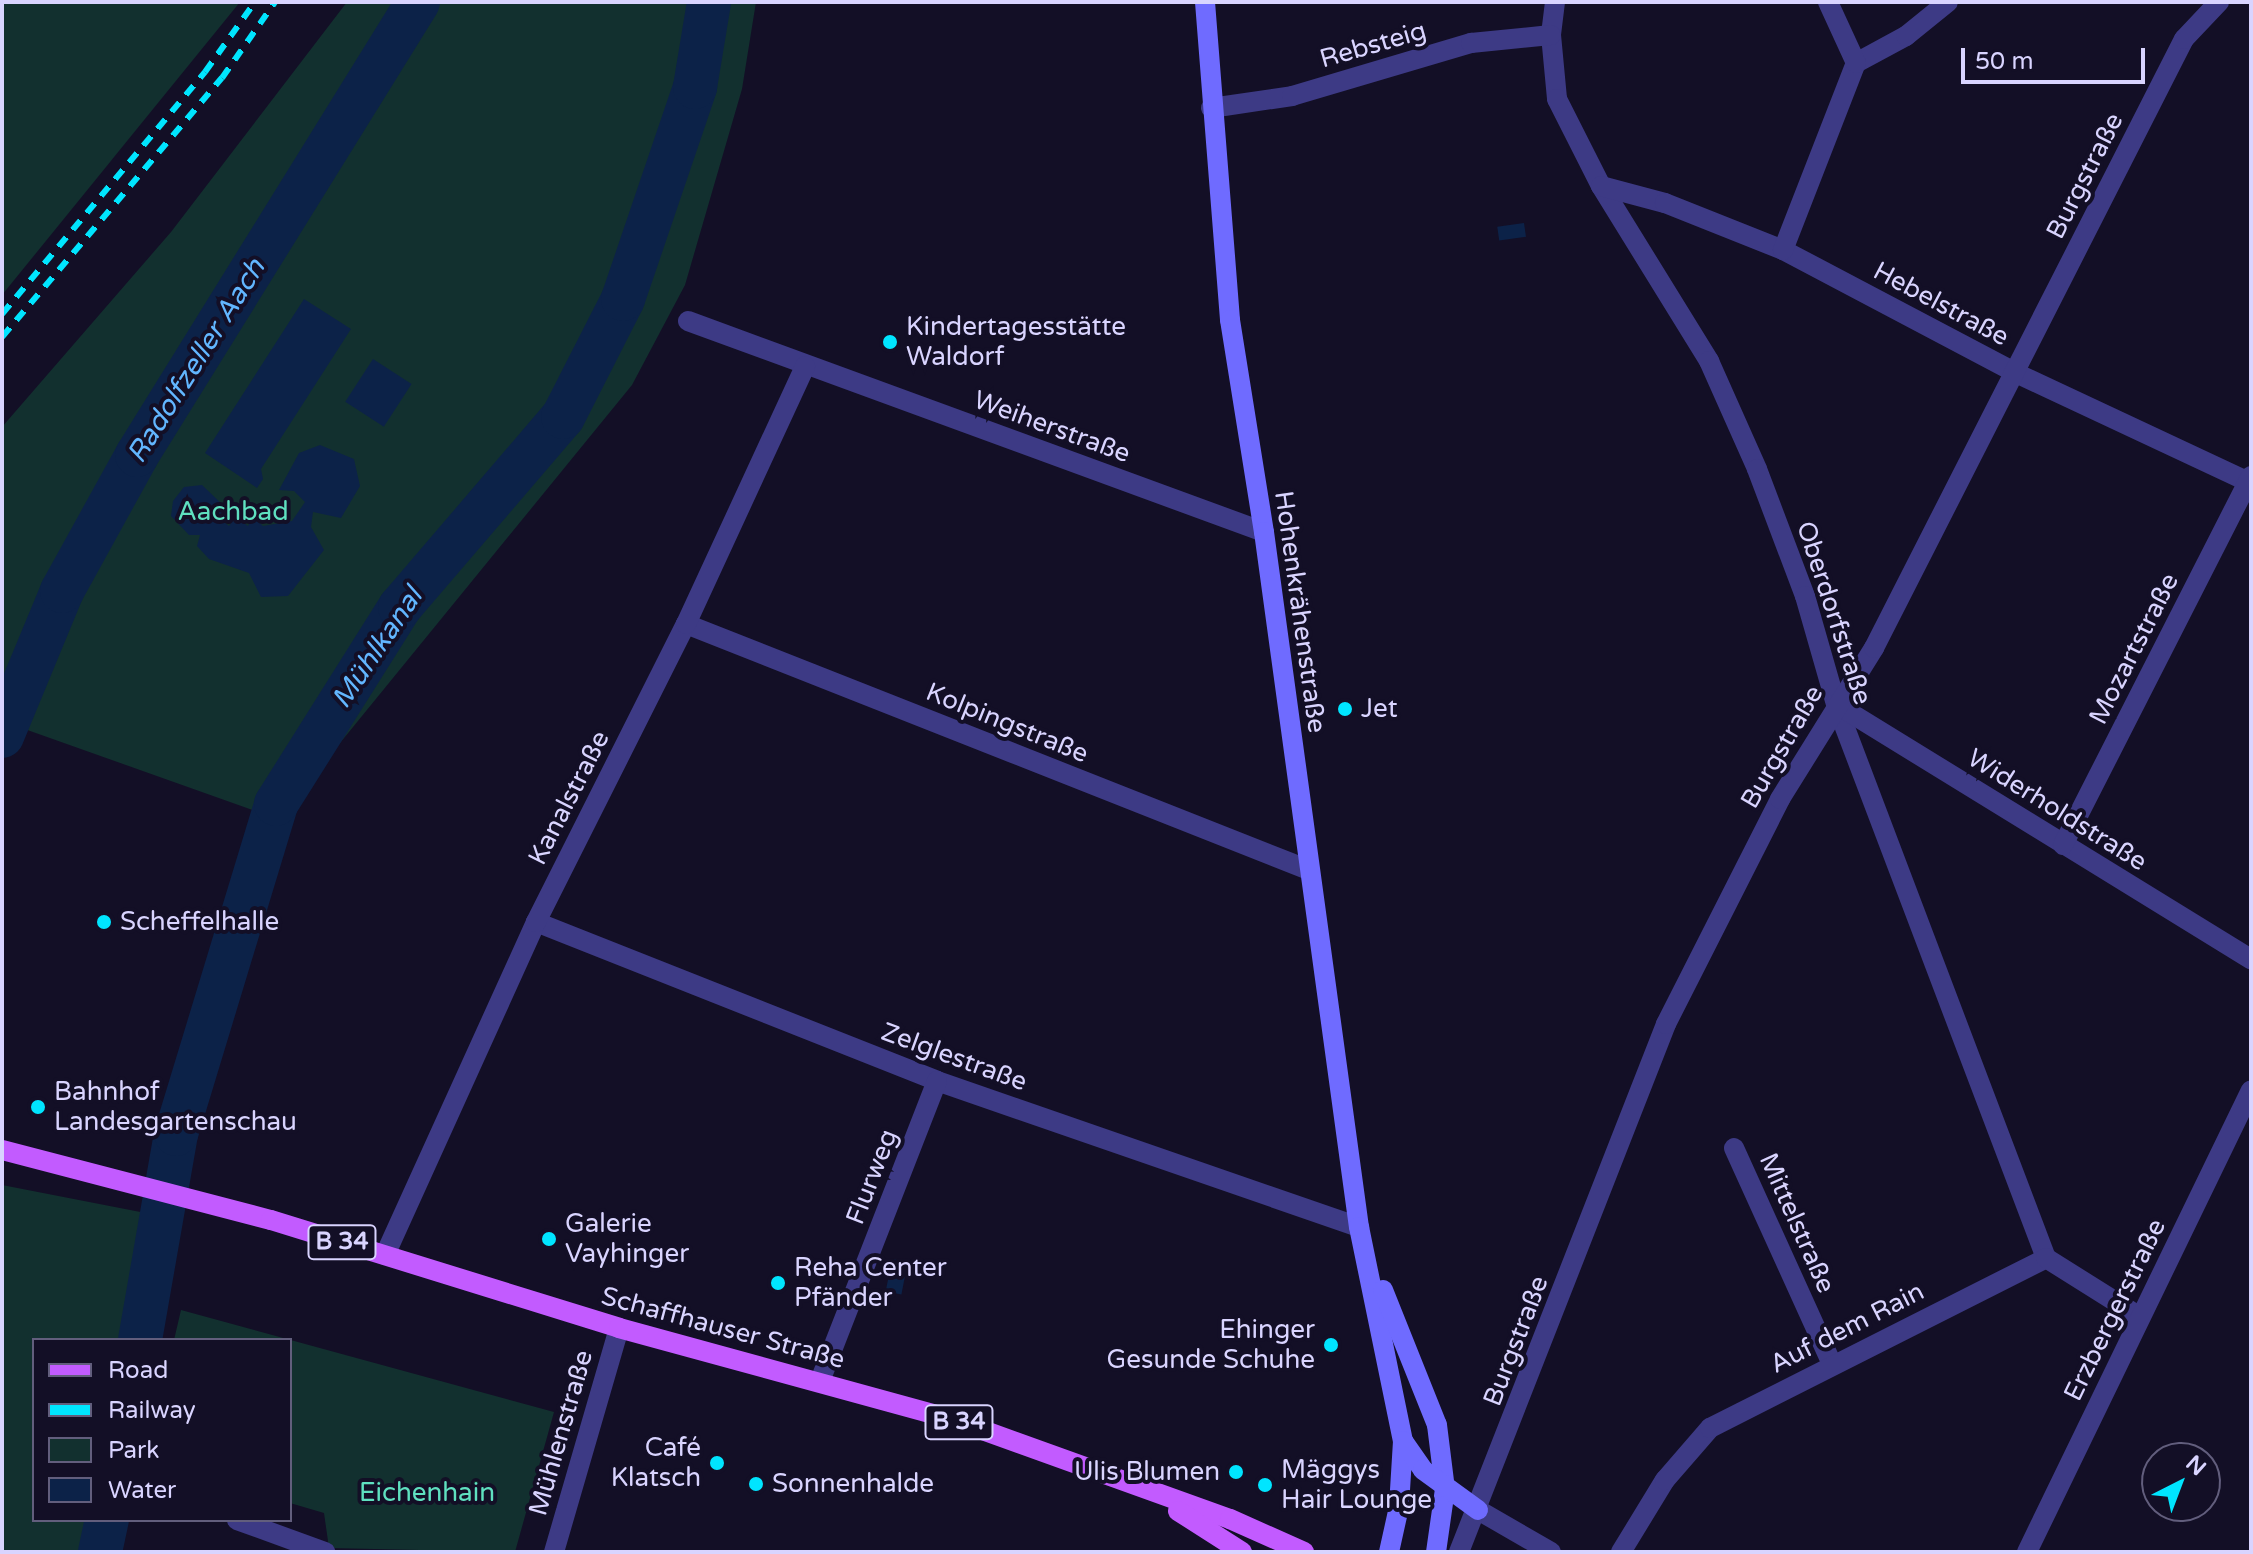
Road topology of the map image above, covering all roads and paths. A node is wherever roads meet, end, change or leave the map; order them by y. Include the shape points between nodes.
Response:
1 (1205, 2) edge
2 (1555, 2) edge
3 (1828, 2) edge
4 (1948, 2) edge
5 (2219, 2) edge
6 (1551, 35) junction
7 (1856, 63) junction
8 (1211, 108) junction
9 (1601, 186) junction
10 (1783, 250) junction
11 (688, 321) dead end
12 (805, 366) junction
13 (2018, 374) junction
14 (2250, 480) edge
15 (1264, 532) junction
16 (686, 624) junction
17 (1836, 704) junction
18 (2063, 845) junction
19 (1309, 870) junction
20 (536, 922) junction
21 (2251, 959) edge
22 (937, 1081) junction
23 (2251, 1090) edge
24 (1734, 1148) dead end
25 (2, 1150) edge
26 (1359, 1227) junction
27 (385, 1255) junction
28 (2046, 1258) junction
29 (2140, 1317) junction
30 (619, 1328) junction
31 (1832, 1364) junction
32 (820, 1381) junction
33 (1403, 1441) junction
34 (1445, 1489) junction
35 (1148, 1492) junction
36 (1478, 1510) junction
37 (242, 1522) edge
38 (325, 1552) edge
39 (554, 1552) edge
40 (1242, 1552) edge
41 (1304, 1552) edge
42 (1389, 1552) edge
43 (1436, 1552) edge
44 (1459, 1552) edge
45 (1551, 1552) edge
46 (1621, 1552) edge
47 (2027, 1552) edge

1 - 8 main road, Hohenkrähenstraße
2 - 6 street, Oberdorfstraße
3 - 7 street
4 - 7 street via 1906,36
5 - 13 street, Burgstraße via 2184,39
6 - 8 street, Rebsteig via 1471,43 1292,96
6 - 9 street, Oberdorfstraße via 1557,99
7 - 10 street
8 - 15 main road, Hohenkrähenstraße via 1230,320
9 - 10 street, Hebelstraße via 1665,203
9 - 17 street, Oberdorfstraße via 1709,361 1805,596
10 - 13 street, Hebelstraße
11 - 12 street, Weiherstraße
12 - 15 street, Weiherstraße
12 - 16 street, Kanalstraße
13 - 14 street, Hebelstraße
13 - 17 street, Burgstraße via 1874,648
14 - 18 street, Mozartstraße
15 - 19 main road, Hohenkrähenstraße
16 - 19 street, Kolpingstraße
16 - 20 street, Kanalstraße
17 - 18 street, Widerholdstraße
17 - 28 street, Oberdorfstraße
17 - 36 street, Burgstraße via 1780,799 1666,1024
18 - 21 street, Widerholdstraße
19 - 26 main road, Hohenkrähenstraße
20 - 22 street, Zelglestraße
20 - 27 street, Kanalstraße
22 - 26 street, Zelglestraße
22 - 32 street, Flurweg
23 - 29 street, Erzbergerstraße
24 - 31 street, Mittelstraße
25 - 27 main road, Schaffhauser Straße / B 34
26 - 33 main road, Hohenkrähenstraße
26 - 34 main road, Hohenkrähenstraße via 1437,1425
27 - 30 main road, Schaffhauser Straße / B 34
28 - 29 street
28 - 31 street, Auf dem Rain
29 - 47 street, Erzbergerstraße
30 - 32 main road, Schaffhauser Straße / B 34
30 - 39 street, Mühlenstraße
31 - 46 street, Auf dem Rain via 1710,1428 1665,1480
32 - 35 main road, Schaffhauser Straße / B 34 via 952,1419
33 - 34 main road via 1423,1470
33 - 42 main road, Hohenkrähenstraße
34 - 36 main road
34 - 43 main road, Hohenkrähenstraße
35 - 40 main road, Schaffhauser Straße / B 34
35 - 41 main road, Schaffhauser Straße / B 34 via 1230,1519
36 - 44 street, Burgstraße
36 - 45 street
37 - 38 street

